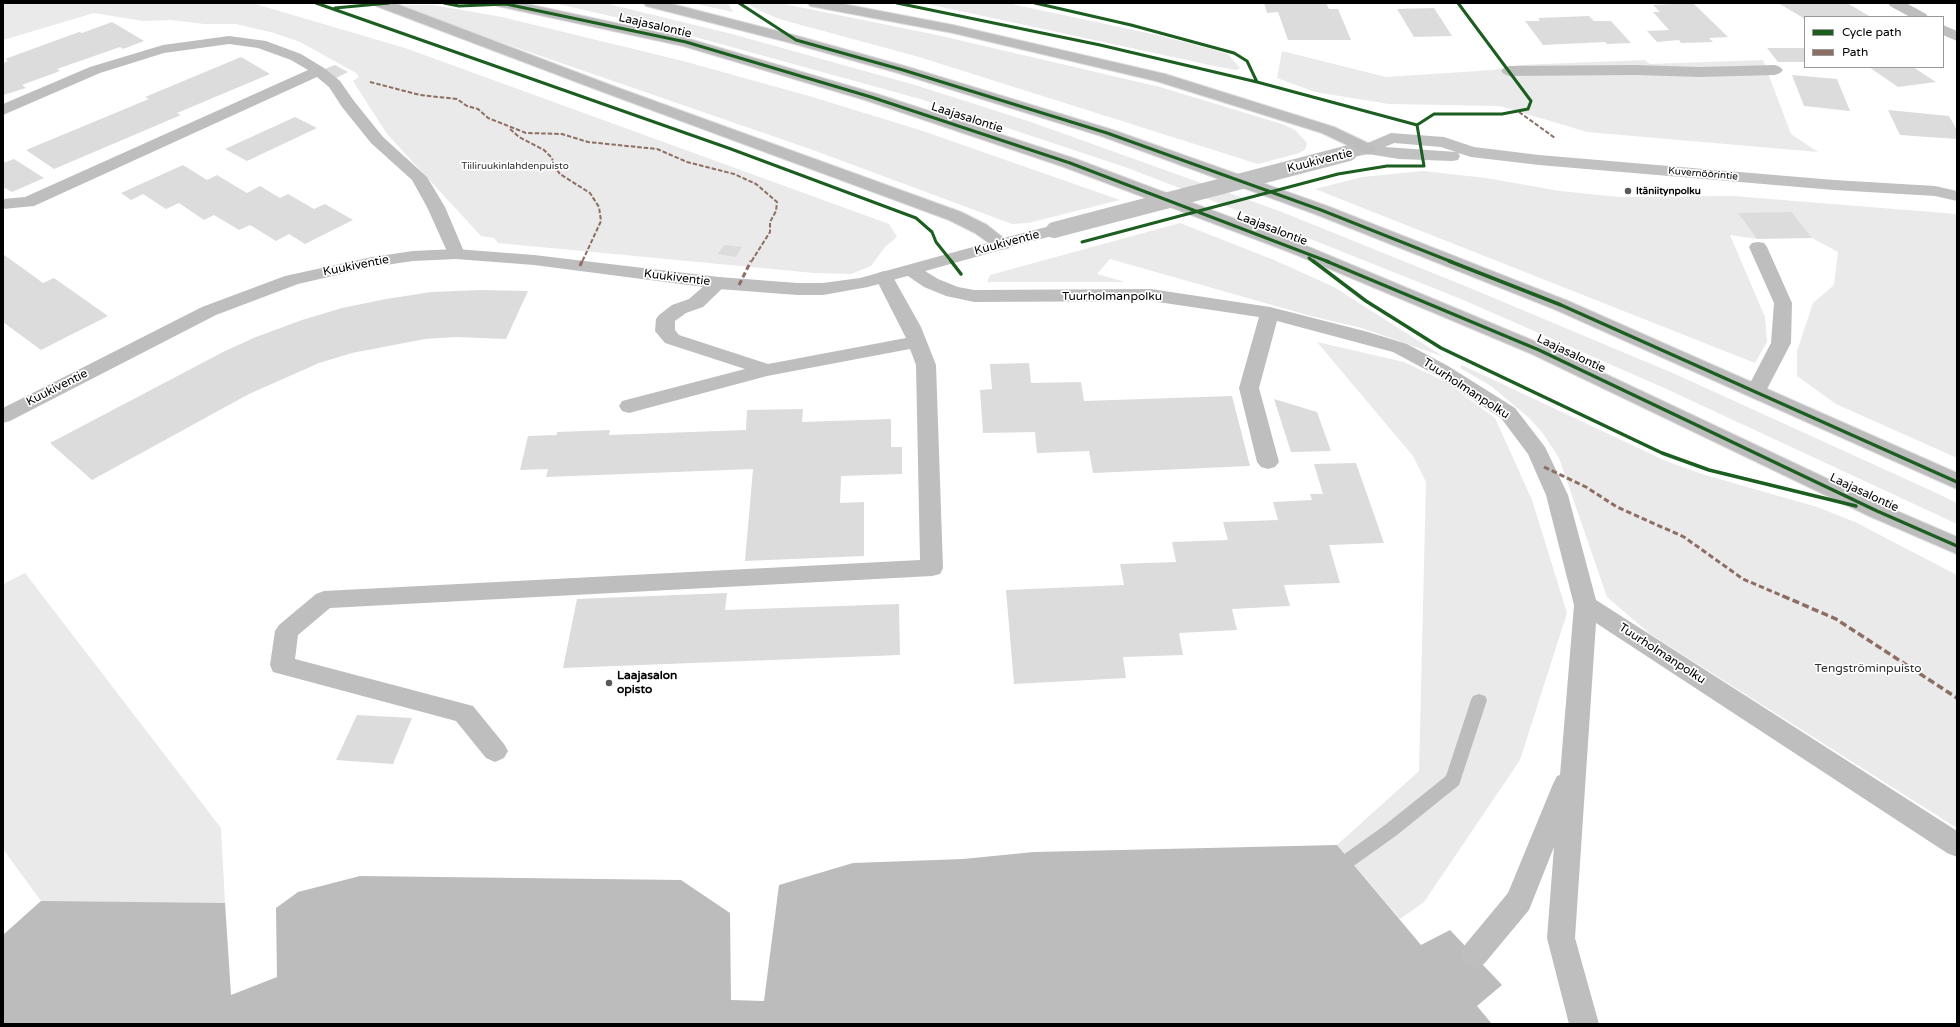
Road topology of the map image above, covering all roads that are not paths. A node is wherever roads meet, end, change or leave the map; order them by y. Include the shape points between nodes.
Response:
1 (381, 3) edge
2 (502, 3) edge
3 (651, 3) edge
4 (815, 3) edge
5 (1895, 3) edge
6 (1919, 16) edge
7 (1944, 30) edge
8 (1957, 37) edge
9 (1509, 70) dead end
10 (1776, 70) dead end
11 (319, 71) junction
12 (3, 110) edge
13 (1368, 149) junction
14 (1957, 188) edge
15 (1935, 191) junction
16 (1957, 196) edge
17 (3, 204) edge
18 (1002, 244) junction
19 (1758, 247) dead end
20 (456, 254) junction
21 (911, 270) junction
22 (884, 277) junction
23 (719, 283) junction
24 (1270, 313) junction
25 (917, 342) junction
26 (767, 370) junction
27 (1756, 391) junction
28 (629, 406) dead end
29 (3, 416) edge
30 (1268, 462) dead end
31 (1957, 482) edge
32 (1957, 546) edge
33 (1586, 605) junction
34 (495, 751) dead end
35 (1574, 766) junction
36 (1957, 846) edge
37 (1474, 956) dead end
38 (1584, 1024) edge

1 - 18 main road via 956,216 981,228
2 - 32 main road, Laajasalontie via 686,42 871,97 1070,163 1298,249 1539,350 1877,511
3 - 27 main road, Laajasalontie via 895,67 1107,133 1343,218 1561,305
4 - 13 main road via 954,29 1160,77 1328,130
5 - 6 street
7 - 8 street
9 - 10 street
11 - 12 street via 296,57 261,44 229,40 191,44 133,57 95,70
11 - 17 street via 28,202
11 - 20 street via 335,84 377,140 418,177 436,207
13 - 15 main road, Kuvernöörintie via 1447,157 1471,152 1834,185
13 - 18 main road, Kuukiventie, bridge
14 - 15 main road, Kuvernöörintie
15 - 16 main road, Kuvernöörintie
18 - 21 street, Kuukiventie
19 - 27 street via 1783,303 1781,343
20 - 23 street, Kuukiventie via 534,260
20 - 29 street, Kuukiventie via 413,256 336,269 292,280 243,297 166,332
21 - 22 street, Kuukiventie
21 - 24 street, Tuurholmanpolku via 936,285 974,296 1152,295
22 - 23 street, Kuukiventie via 823,289
22 - 25 street
23 - 26 street via 696,304 679,309 666,319 665,331 672,339
24 - 30 street via 1249,388
24 - 33 street, Tuurholmanpolku via 1400,348 1441,370 1508,413 1538,452 1557,495
25 - 26 street
25 - 34 street via 926,365 932,568 324,600 287,631 282,665 464,713
26 - 28 street
27 - 31 main road, Laajasalontie
33 - 35 street
33 - 36 street, Tuurholmanpolku
35 - 37 street via 1520,901
35 - 38 street via 1561,938

